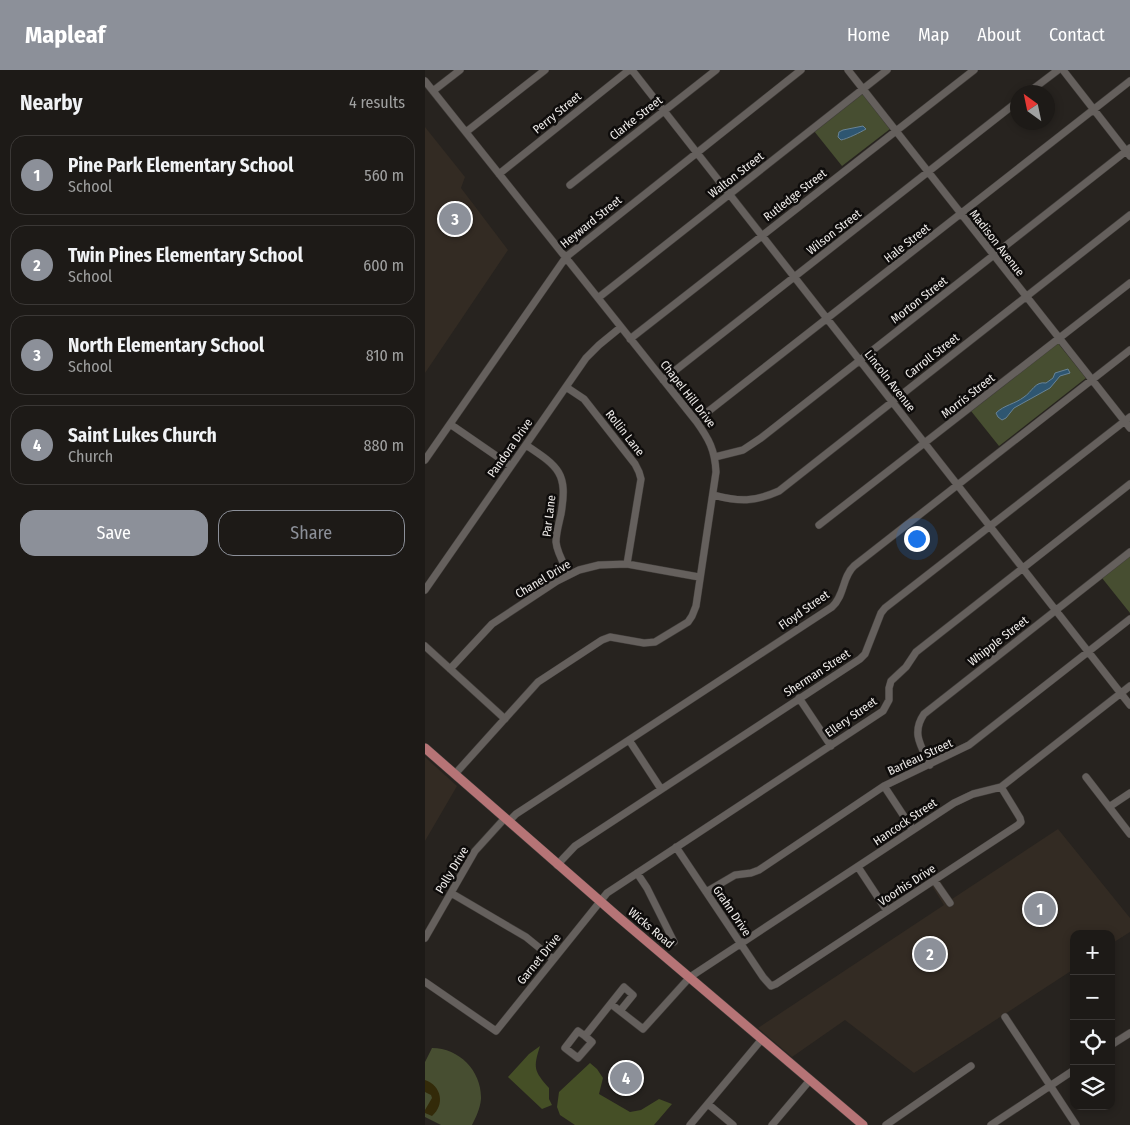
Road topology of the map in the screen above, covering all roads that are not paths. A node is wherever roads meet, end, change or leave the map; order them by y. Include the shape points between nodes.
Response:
1 (460, 70) edge
2 (545, 70) edge
3 (631, 70) edge
4 (716, 70) edge
5 (801, 70) edge
6 (848, 70) edge
7 (887, 70) edge
8 (974, 70) edge
9 (1058, 70) edge
10 (1063, 70) edge
11 (425, 81) edge
12 (1130, 81) edge
13 (1038, 85) edge
14 (863, 89) junction
15 (433, 91) junction
16 (1010, 108) edge
17 (1094, 109) junction
18 (664, 111) junction
19 (895, 131) junction
20 (466, 132) junction
21 (1129, 151) edge
22 (696, 152) junction
23 (928, 173) junction
24 (499, 174) junction
25 (570, 185) dead end
26 (729, 194) junction
27 (961, 215) junction
28 (1130, 215) edge
29 (761, 236) junction
30 (993, 256) junction
31 (566, 257) junction
32 (794, 277) junction
33 (1130, 283) edge
34 (598, 298) junction
35 (1026, 298) junction
36 (827, 319) junction
37 (621, 327) junction
38 (630, 338) junction
39 (1059, 339) junction
40 (1130, 350) edge
41 (859, 360) junction
42 (663, 380) junction
43 (1092, 381) junction
44 (566, 386) junction
45 (892, 402) junction
46 (1127, 419) edge
47 (696, 421) junction
48 (450, 424) junction
49 (1130, 428) edge
50 (925, 443) junction
51 (526, 445) junction
52 (426, 455) edge
53 (715, 456) junction
54 (511, 466) junction
55 (958, 484) junction
56 (1130, 484) edge
57 (713, 495) junction
58 (819, 525) dead end
59 (990, 526) junction
60 (1130, 552) edge
61 (627, 564) junction
62 (1023, 568) junction
63 (569, 574) junction
64 (699, 577) junction
65 (425, 590) edge
66 (1056, 610) junction
67 (1130, 619) edge
68 (425, 646) edge
69 (1088, 652) junction
70 (449, 669) junction
71 (1130, 686) edge
72 (1121, 694) junction
73 (799, 698) junction
74 (1130, 705) edge
75 (505, 719) junction
76 (629, 740) junction
77 (831, 746) junction
78 (425, 748) edge
79 (930, 765) junction
80 (455, 774) junction
81 (1086, 777) dead end
82 (884, 786) junction
83 (1001, 787) junction
84 (661, 789) junction
85 (1130, 793) edge
86 (1109, 807) junction
87 (507, 819) junction
88 (913, 830) junction
89 (1130, 834) edge
90 (676, 847) junction
91 (557, 865) junction
92 (858, 867) junction
93 (637, 873) junction
94 (934, 880) junction
95 (706, 892) junction
96 (451, 893) junction
97 (600, 901) junction
98 (950, 903) dead end
99 (887, 911) junction
100 (425, 938) edge
101 (675, 942) dead end
102 (741, 944) junction
103 (553, 959) junction
104 (690, 976) junction
105 (425, 982) edge
106 (771, 986) joint
107 (611, 1004) junction
108 (621, 1011) junction
109 (1005, 1017) dead end
110 (1130, 1033) edge
111 (585, 1036) dead end
112 (762, 1039) junction
113 (1115, 1042) edge
114 (971, 1066) dead end
115 (1070, 1073) edge
116 (810, 1080) junction
117 (1050, 1086) junction
118 (708, 1104) junction
119 (858, 1124) edge
120 (690, 1125) edge
121 (733, 1125) edge
122 (772, 1125) edge
123 (886, 1125) edge
124 (991, 1125) edge
125 (1076, 1125) edge

1 - 15 street
2 - 20 street
3 - 18 street, Lincoln Avenue
3 - 24 street, Perry Street
4 - 18 street, Clarke Street
5 - 22 street, Heyward Street
6 - 14 street, Madison Avenue
7 - 14 street, Walton Street
8 - 19 street, Rutledge Street
9 - 13 street
10 - 17 street
11 - 15 street, Chapel Hill Drive
12 - 17 street, Hale Street
14 - 19 street, Madison Avenue
14 - 26 street, Walton Street
15 - 20 street, Chapel Hill Drive
16 - 23 street, Wilson Street
17 - 21 street
17 - 27 street, Hale Street
18 - 22 street, Lincoln Avenue
18 - 25 street, Clarke Street
19 - 23 street, Madison Avenue
19 - 29 street, Rutledge Street
20 - 24 street, Chapel Hill Drive
21 - 30 street, Morton Street
22 - 26 street, Lincoln Avenue
22 - 31 street, Heyward Street
23 - 27 street, Madison Avenue
23 - 32 street, Wilson Street
24 - 31 street, Chapel Hill Drive
26 - 29 street, Lincoln Avenue
26 - 34 street, Walton Street
27 - 30 street, Madison Avenue
27 - 36 street, Hale Street
28 - 35 street, Carroll Street
29 - 32 street, Lincoln Avenue
29 - 38 street, Rutledge Street
30 - 35 street, Madison Avenue
30 - 41 street, Morton Street
31 - 34 street, Chapel Hill Drive
31 - 48 street, Heyward Street
32 - 36 street, Lincoln Avenue
32 - 42 street, Wilson Street
33 - 39 street, Morris Street
34 - 37 street, Chapel Hill Drive
35 - 39 street, Madison Avenue
35 - 45 street, Carroll Street
36 - 41 street, Lincoln Avenue
36 - 47 street, Hale Street
37 - 38 street, Chapel Hill Drive
37 - 44 street, Pandora Drive via 593,351
38 - 42 street, Chapel Hill Drive
39 - 43 street, Madison Avenue
39 - 50 street, Morris Street
40 - 43 street, Floyd Street
41 - 45 street, Lincoln Avenue
41 - 53 street, Morton Street via 750,446 733,454
42 - 47 street, Chapel Hill Drive
43 - 46 street, Madison Avenue
43 - 55 street, Floyd Street
44 - 51 street, Pandora Drive
44 - 61 street, Rollin Lane via 584,400 639,472 641,479
45 - 50 street, Lincoln Avenue
45 - 57 street, Carroll Street via 779,491 753,500
46 - 49 street, Madison Avenue
46 - 59 street, Sherman Street
47 - 53 street, Chapel Hill Drive via 707,435
48 - 52 street, Heyward Street
48 - 54 street
50 - 55 street, Lincoln Avenue
50 - 58 street, Morris Street
51 - 54 street, Pandora Drive
51 - 63 street, Par Lane via 550,461 561,476 564,487 556,542
53 - 57 street, Chapel Hill Drive
54 - 65 street, Pandora Drive
55 - 59 street, Lincoln Avenue
55 - 76 street, Floyd Street via 849,570 840,598 832,607
56 - 62 street, Ellery Street
57 - 64 street, Chapel Hill Drive
59 - 62 street, Lincoln Avenue
59 - 73 street, Sherman Street via 885,608 865,654
60 - 66 street, Whipple Street
61 - 63 street, Chanel Drive via 599,565
61 - 64 street, Chanel Drive
62 - 66 street, Lincoln Avenue
62 - 77 street, Ellery Street via 916,652 891,681 889,700 883,711
63 - 70 street, Chanel Drive via 492,624
64 - 75 street, Chapel Hill Drive via 696,606 688,622 655,642 616,637 602,640 538,682
66 - 69 street, Lincoln Avenue
66 - 79 street, Whipple Street via 924,714 917,729 918,738
67 - 69 street, Barleau Street
68 - 70 street
69 - 72 street, Lincoln Avenue
69 - 79 street, Barleau Street via 981,737
70 - 75 street
71 - 72 street, Hancock Street
72 - 74 street, Lincoln Avenue
72 - 83 street, Hancock Street
73 - 77 street
73 - 84 street, Sherman Street
75 - 80 street, Chapel Hill Drive
76 - 84 street
76 - 87 street, Floyd Street
77 - 90 street, Ellery Street
78 - 80 main road, Wicks Road
79 - 82 street, Barleau Street
80 - 87 main road, Wicks Road
81 - 86 street
82 - 88 street
82 - 95 street, Barleau Street via 759,870 735,875
83 - 88 street, Hancock Street via 964,797
83 - 94 street, Voorhis Drive via 1021,822
84 - 91 street, Sherman Street via 575,846
85 - 86 street
86 - 89 street
87 - 91 main road, Wicks Road
87 - 96 street, Polly Drive via 475,852
88 - 92 street, Hancock Street
90 - 93 street, Ellery Street
90 - 95 street, Grahn Drive
91 - 97 main road, Wicks Road
92 - 99 street
92 - 102 street, Hancock Street
93 - 97 street, Ellery Street
93 - 101 street
94 - 98 street
94 - 99 street, Voorhis Drive
95 - 102 street, Grahn Drive
96 - 100 street, Polly Drive
96 - 103 street via 526,937
97 - 103 street, Garnet Drive
97 - 104 main road, Wicks Road
99 - 106 street, Voorhis Drive
102 - 104 street, Hancock Street
102 - 106 street, Grahn Drive
103 - 105 street, Garnet Drive via 495,1031
104 - 108 street, Hancock Street via 643,1029
104 - 112 main road, Wicks Road
107 - 108 street
107 - 108 street via 624,987 633,995
107 - 111 street
109 - 117 street
110 - 113 street
112 - 116 main road, Wicks Road
112 - 118 street
114 - 123 street
115 - 117 street
116 - 119 main road, Wicks Road
116 - 122 street
117 - 124 street
117 - 125 street
118 - 120 street
118 - 121 street

